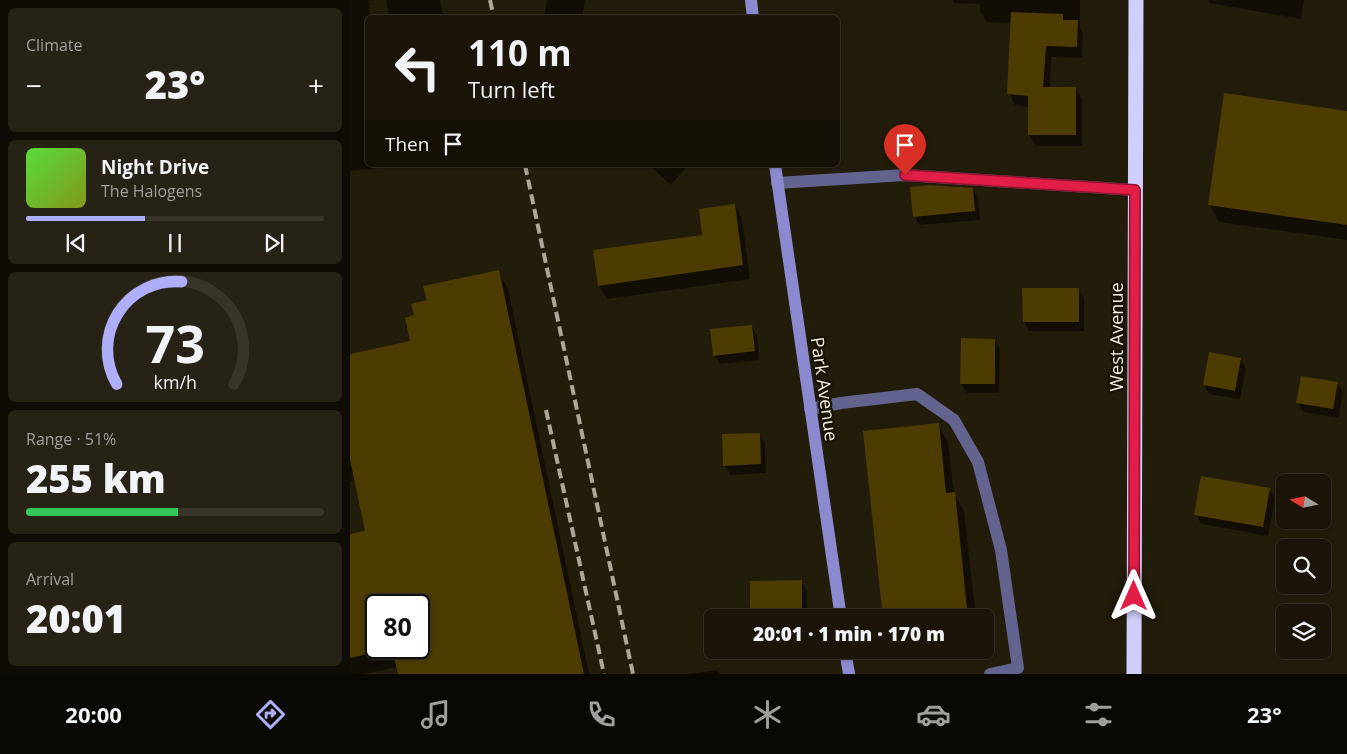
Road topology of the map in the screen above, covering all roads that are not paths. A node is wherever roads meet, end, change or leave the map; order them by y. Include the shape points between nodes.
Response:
1 (751, 0) edge
2 (1136, 0) edge
3 (753, 15) edge
4 (775, 167) edge
5 (777, 183) junction
6 (1135, 190) junction
7 (810, 410) junction
8 (839, 609) edge
9 (846, 659) edge
10 (849, 674) edge
11 (990, 674) edge
12 (1134, 674) edge

1 - 3 main road
2 - 6 highway, West Avenue
4 - 5 main road, Park Avenue
5 - 6 lane via 905,175
5 - 7 main road, Park Avenue
6 - 12 highway, West Avenue
7 - 8 main road, Park Avenue
7 - 11 lane via 916,394 954,420 978,462 983,480 1001,550 1018,668
9 - 10 main road

